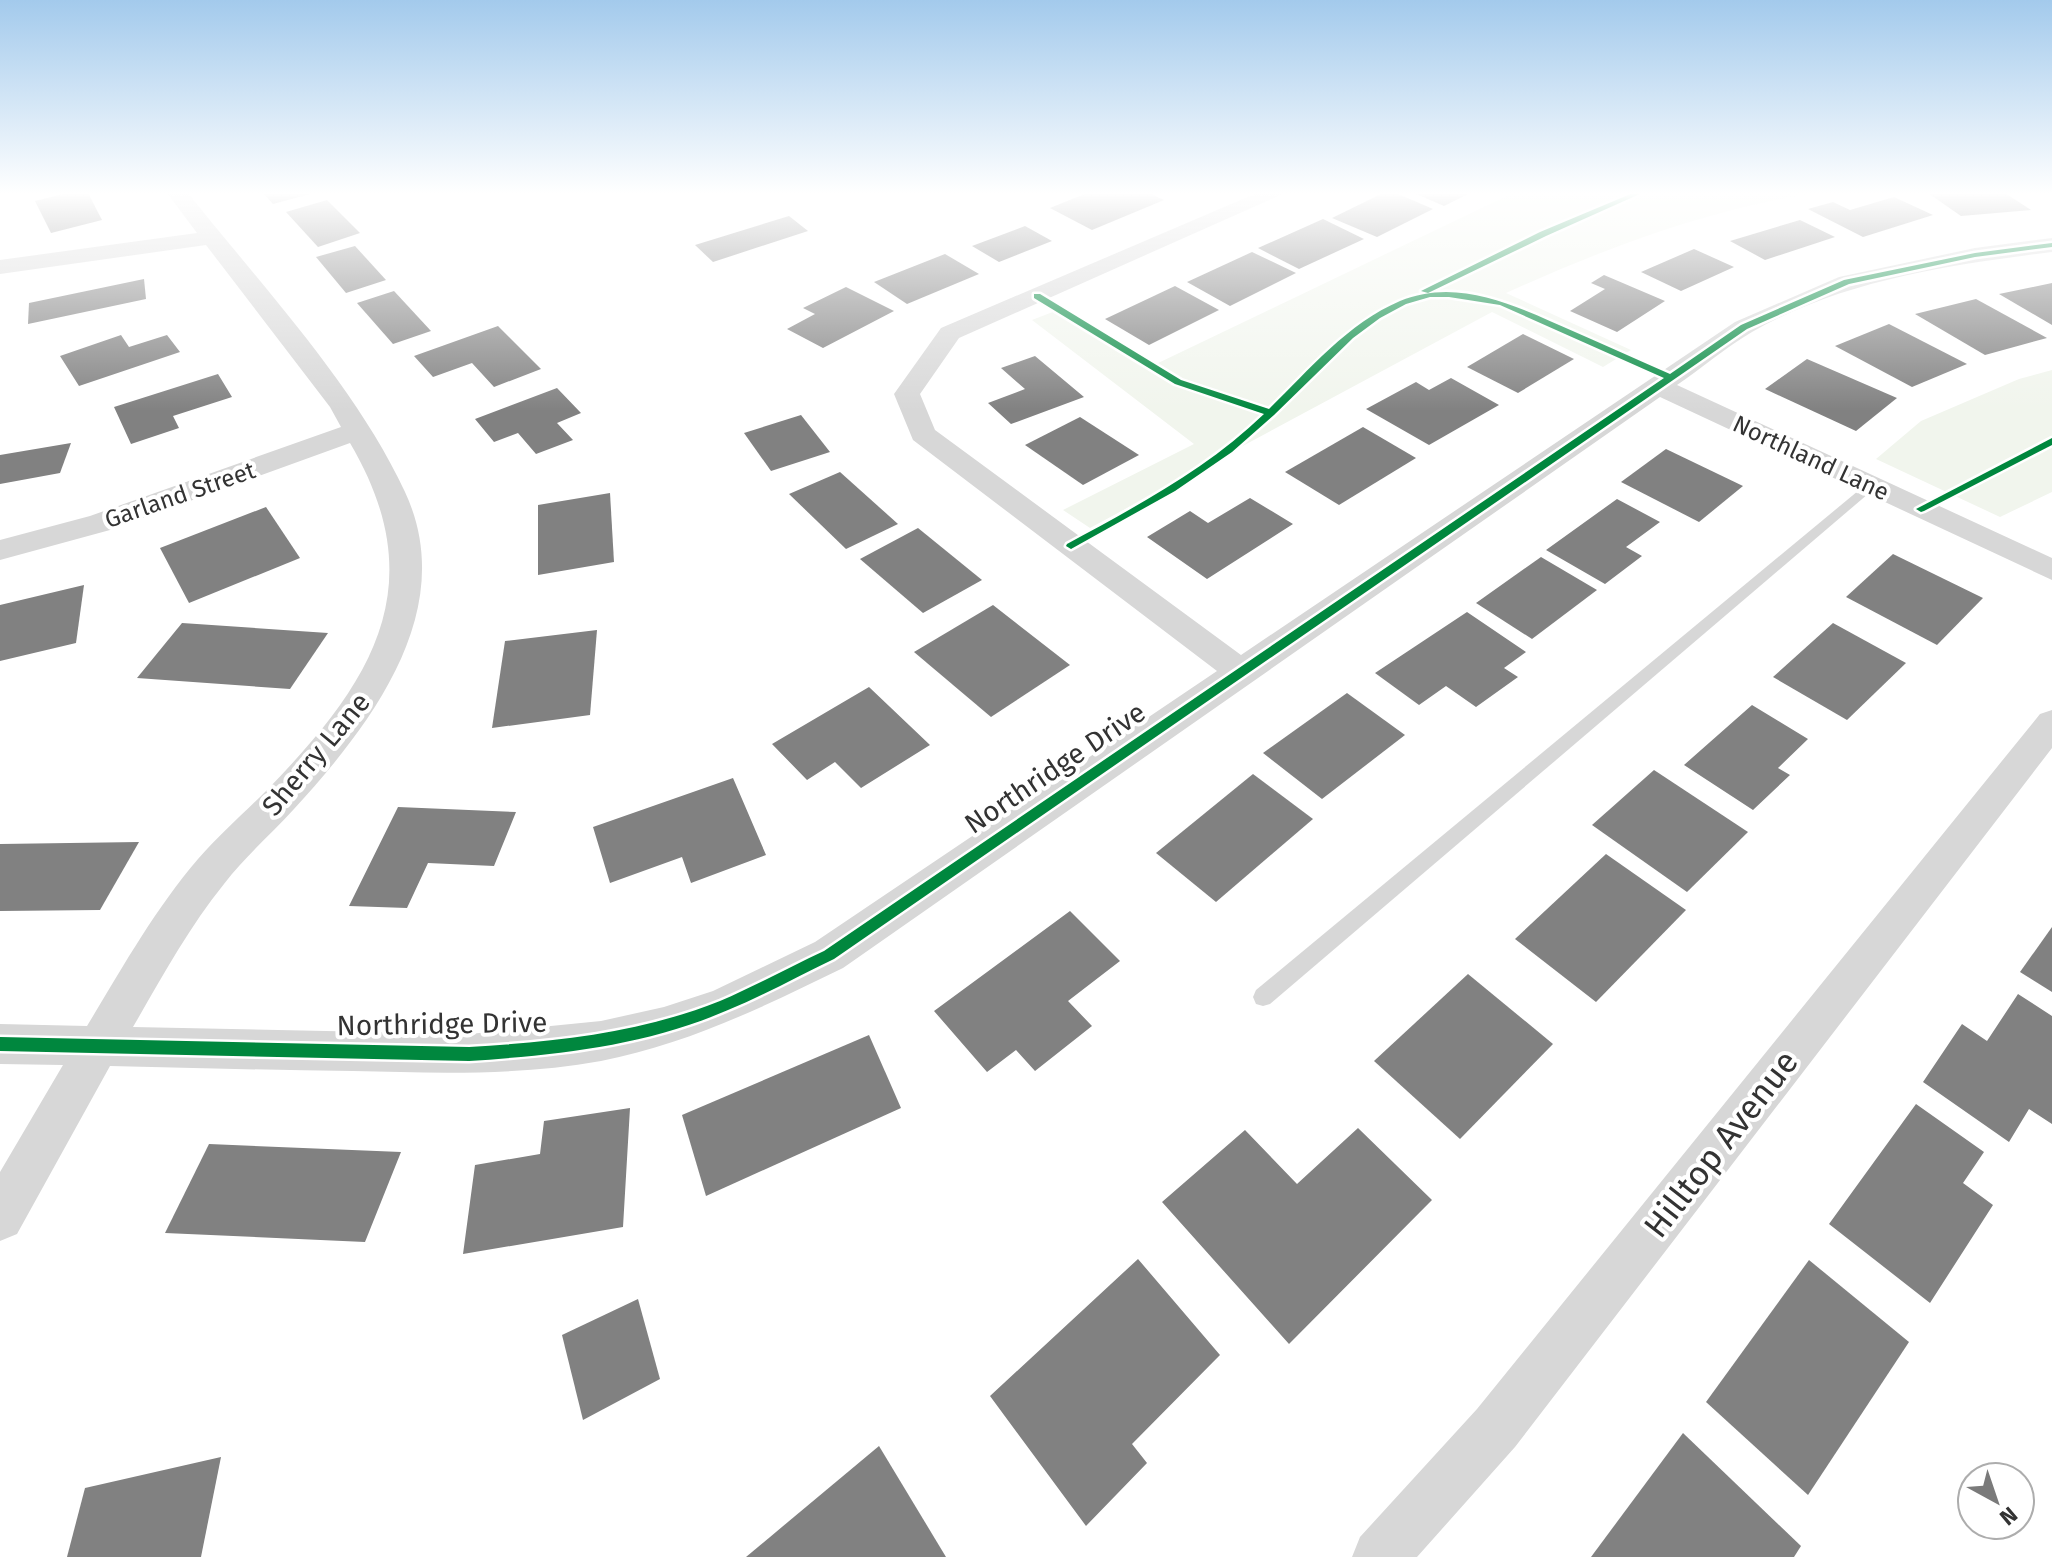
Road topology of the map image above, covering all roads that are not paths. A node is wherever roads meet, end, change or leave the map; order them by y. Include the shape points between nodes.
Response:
1 (233, 266) edge
2 (1106, 266) edge
3 (1924, 266) edge
4 (1658, 386) junction
5 (357, 431) junction
6 (1870, 485) junction
7 (0, 550) edge
8 (2052, 570) edge
9 (1239, 671) junction
10 (2052, 723) edge
11 (1263, 997) dead end
12 (0, 1044) edge
13 (99, 1046) junction
14 (0, 1217) edge
15 (1380, 1557) edge

1 - 5 street, Sherry Lane
2 - 9 street via 950,333 907,394 923,434
3 - 4 street, Northridge Drive via 1847,282 1744,327
4 - 6 street, Northland Lane
4 - 9 street, Northridge Drive
5 - 7 street, Garland Street via 100,523
5 - 13 street, Sherry Lane via 402,524 406,601 391,652 331,745 203,882
6 - 8 street, Northland Lane
6 - 11 lane
9 - 13 street, Northridge Drive via 829,955 723,1006 664,1026 601,1041 469,1054
10 - 15 street, Hilltop Avenue via 1496,1428
12 - 13 street, Northridge Drive
13 - 14 street, Sherry Lane

